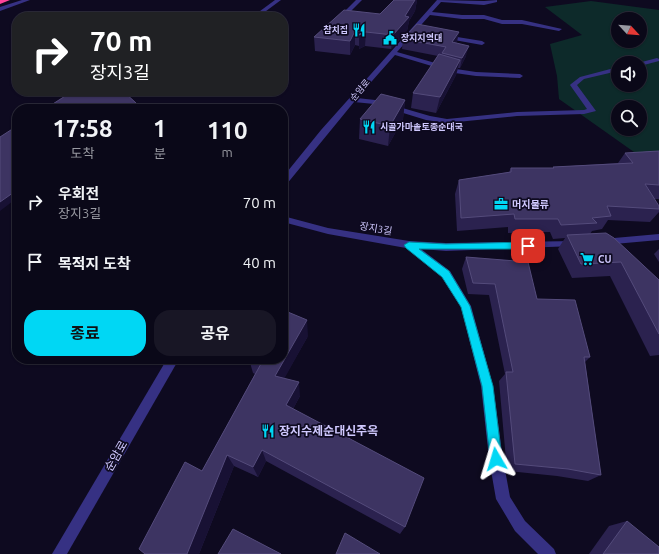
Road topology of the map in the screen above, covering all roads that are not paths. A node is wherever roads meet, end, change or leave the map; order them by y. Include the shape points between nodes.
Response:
1 (7, 0) edge
2 (27, 0) edge
3 (278, 0) edge
4 (358, 0) edge
5 (440, 0) edge
6 (494, 1) edge
7 (0, 2) edge
8 (0, 10) edge
9 (261, 12) edge
10 (428, 13) junction
11 (335, 24) edge
12 (559, 29) dead end
13 (414, 30) junction
14 (421, 32) edge
15 (436, 35) edge
16 (482, 43) dead end
17 (393, 53) junction
18 (657, 60) dead end
19 (647, 62) edge
20 (611, 72) edge
21 (520, 76) dead end
22 (352, 100) junction
23 (288, 177) edge
24 (288, 220) edge
25 (659, 237) edge
26 (594, 242) junction
27 (409, 245) junction
28 (612, 250) edge
29 (170, 364) edge
30 (59, 554) edge
31 (549, 554) edge

1 - 7 highway
2 - 8 street
3 - 9 street
4 - 11 street
5 - 6 street via 484,3
5 - 10 street, 순암로
10 - 12 street via 484,17 502,22 522,22
10 - 13 street, 순암로
13 - 14 street
13 - 17 street, 순암로
15 - 16 street
17 - 21 street via 455,71
17 - 22 street, 순암로
18 - 19 street
20 - 22 street via 582,78 574,85 592,111 584,112 517,114 447,122 376,102
22 - 23 street, 순암로
24 - 27 street, 장지3길 via 328,231
25 - 26 street, 장지3길
26 - 27 street, 장지3길 via 460,247
26 - 28 street
27 - 31 street via 446,274 466,306 487,386 503,499 520,526
29 - 30 street, 순암로

